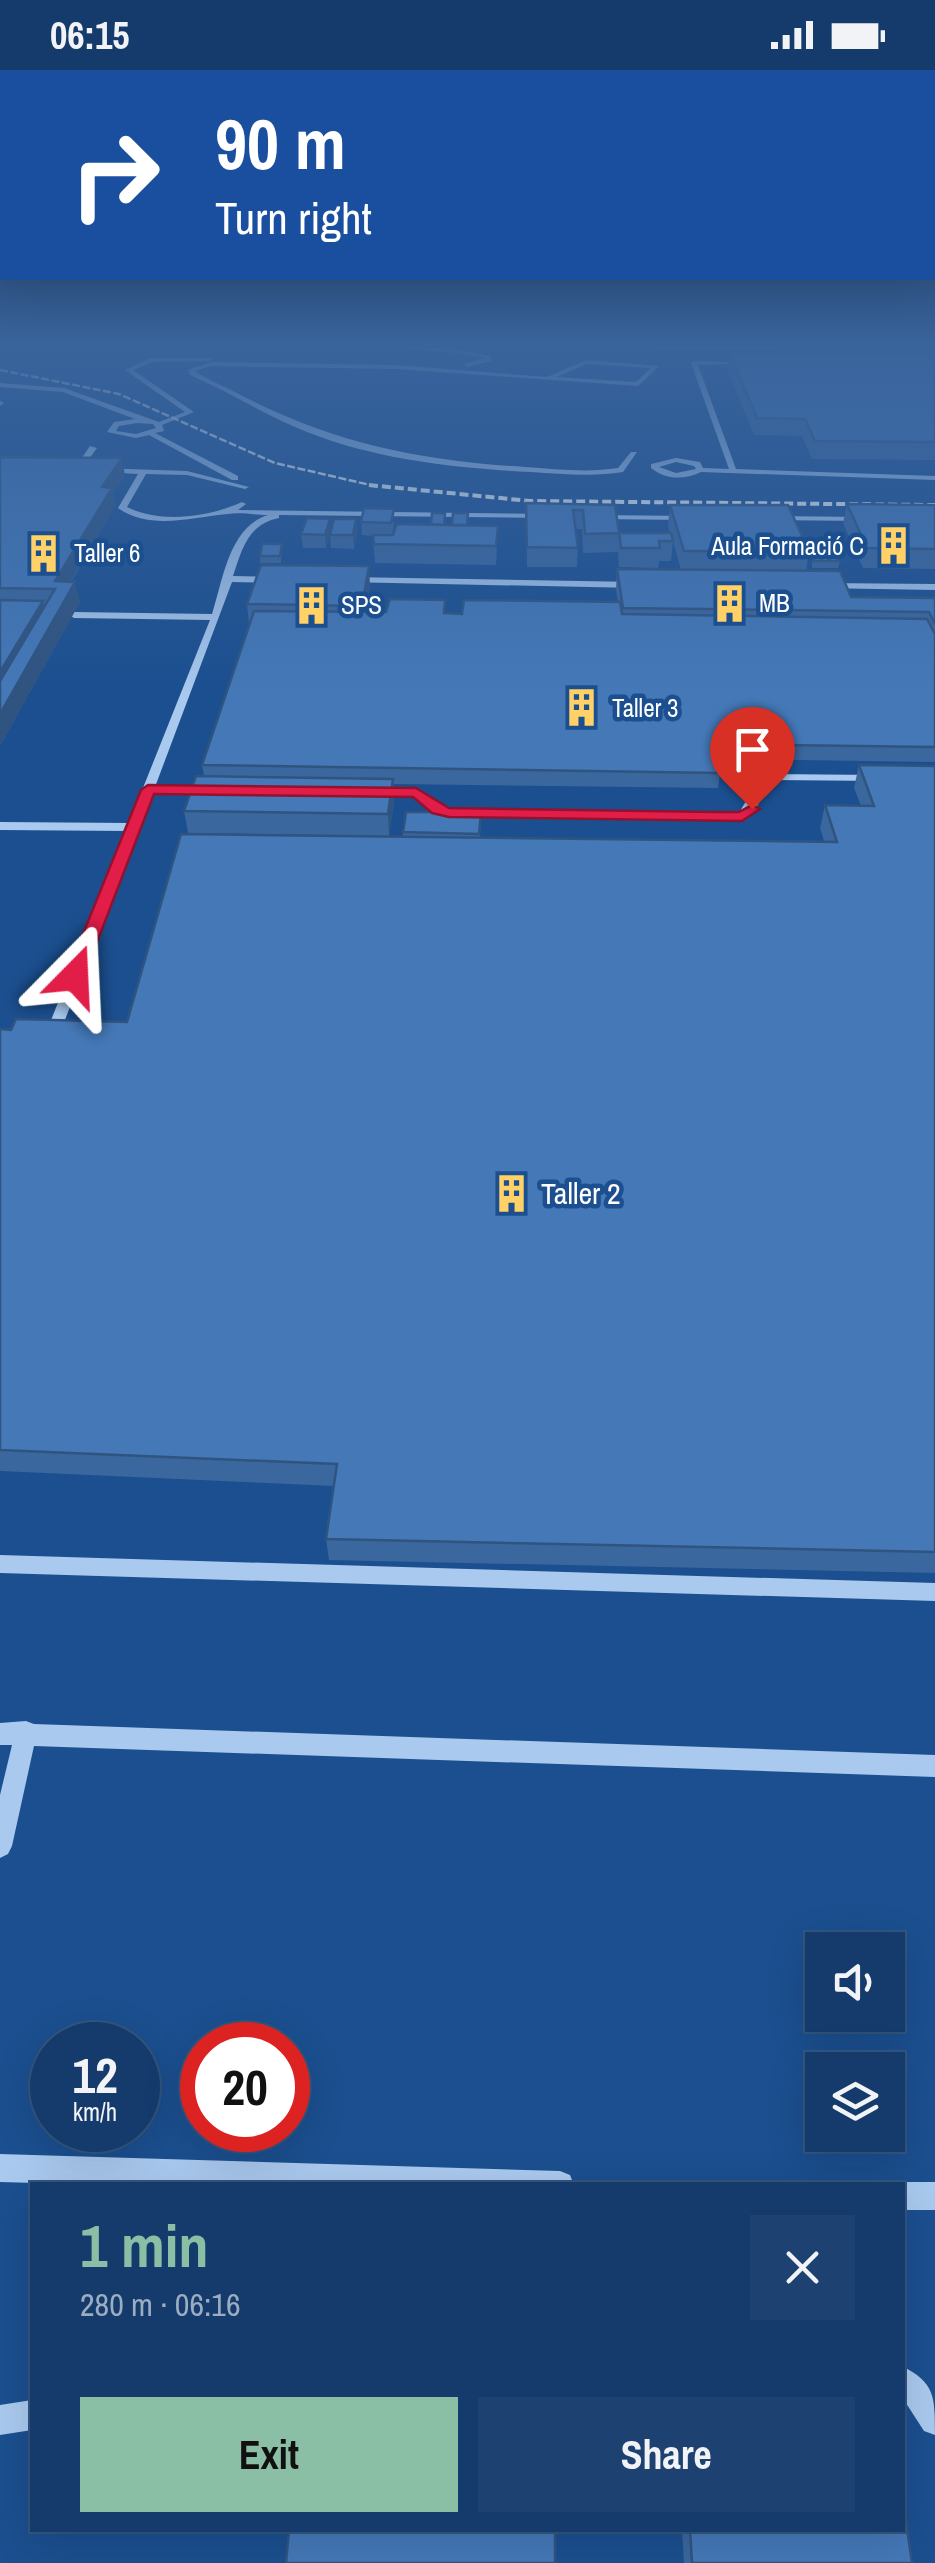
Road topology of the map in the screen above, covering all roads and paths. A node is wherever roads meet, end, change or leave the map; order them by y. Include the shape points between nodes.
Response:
1 (85, 460) edge
2 (189, 460) edge
3 (202, 460) edge
4 (438, 460) edge
5 (628, 460) edge
6 (675, 460) edge
7 (678, 460) edge
8 (729, 460) edge
9 (144, 470) junction
10 (700, 470) junction
11 (166, 471) junction
12 (734, 473) junction
13 (935, 478) edge
14 (245, 492) junction
15 (258, 516) junction
16 (556, 516) edge
17 (576, 516) edge
18 (696, 518) edge
19 (756, 518) edge
20 (875, 520) edge
21 (233, 523) junction
22 (228, 579) junction
23 (293, 580) edge
24 (329, 580) edge
25 (656, 585) edge
26 (815, 586) edge
27 (935, 587) edge
28 (74, 615) edge
29 (216, 616) junction
30 (898, 778) edge
31 (148, 790) junction
32 (222, 790) edge
33 (356, 792) edge
34 (0, 826) edge
35 (133, 827) junction
36 (49, 1044) edge
37 (0, 1564) edge
38 (935, 1592) edge
39 (26, 1732) junction
40 (0, 1734) edge
41 (935, 1766) edge
42 (0, 1846) edge
43 (0, 2168) edge
44 (461, 2182) edge
45 (905, 2196) edge
46 (935, 2196) edge
47 (905, 2382) edge
48 (30, 2415) edge
49 (0, 2420) edge
50 (935, 2420) edge

1 - 9 street via 52,467
2 - 11 street
3 - 14 street
4 - 5 street via 584,473 620,470
6 - 10 street via 654,466 670,475
7 - 10 street
8 - 12 street
9 - 11 street
9 - 21 street via 122,508 127,512
10 - 12 street
11 - 14 street via 214,478
12 - 13 street
14 - 15 street
14 - 21 street
15 - 16 street
15 - 21 street
15 - 21 street
17 - 18 street
19 - 20 street
21 - 22 street
22 - 23 street
22 - 29 street
24 - 25 street
26 - 27 street
28 - 29 street
29 - 31 street
30 - 33 street via 768,777 742,816 449,812 416,793
31 - 32 street
31 - 35 street
34 - 35 street
35 - 36 street
37 - 38 street
39 - 40 street
39 - 41 street
39 - 42 street
43 - 44 street
45 - 46 street
47 - 50 street via 916,2388
48 - 49 street

